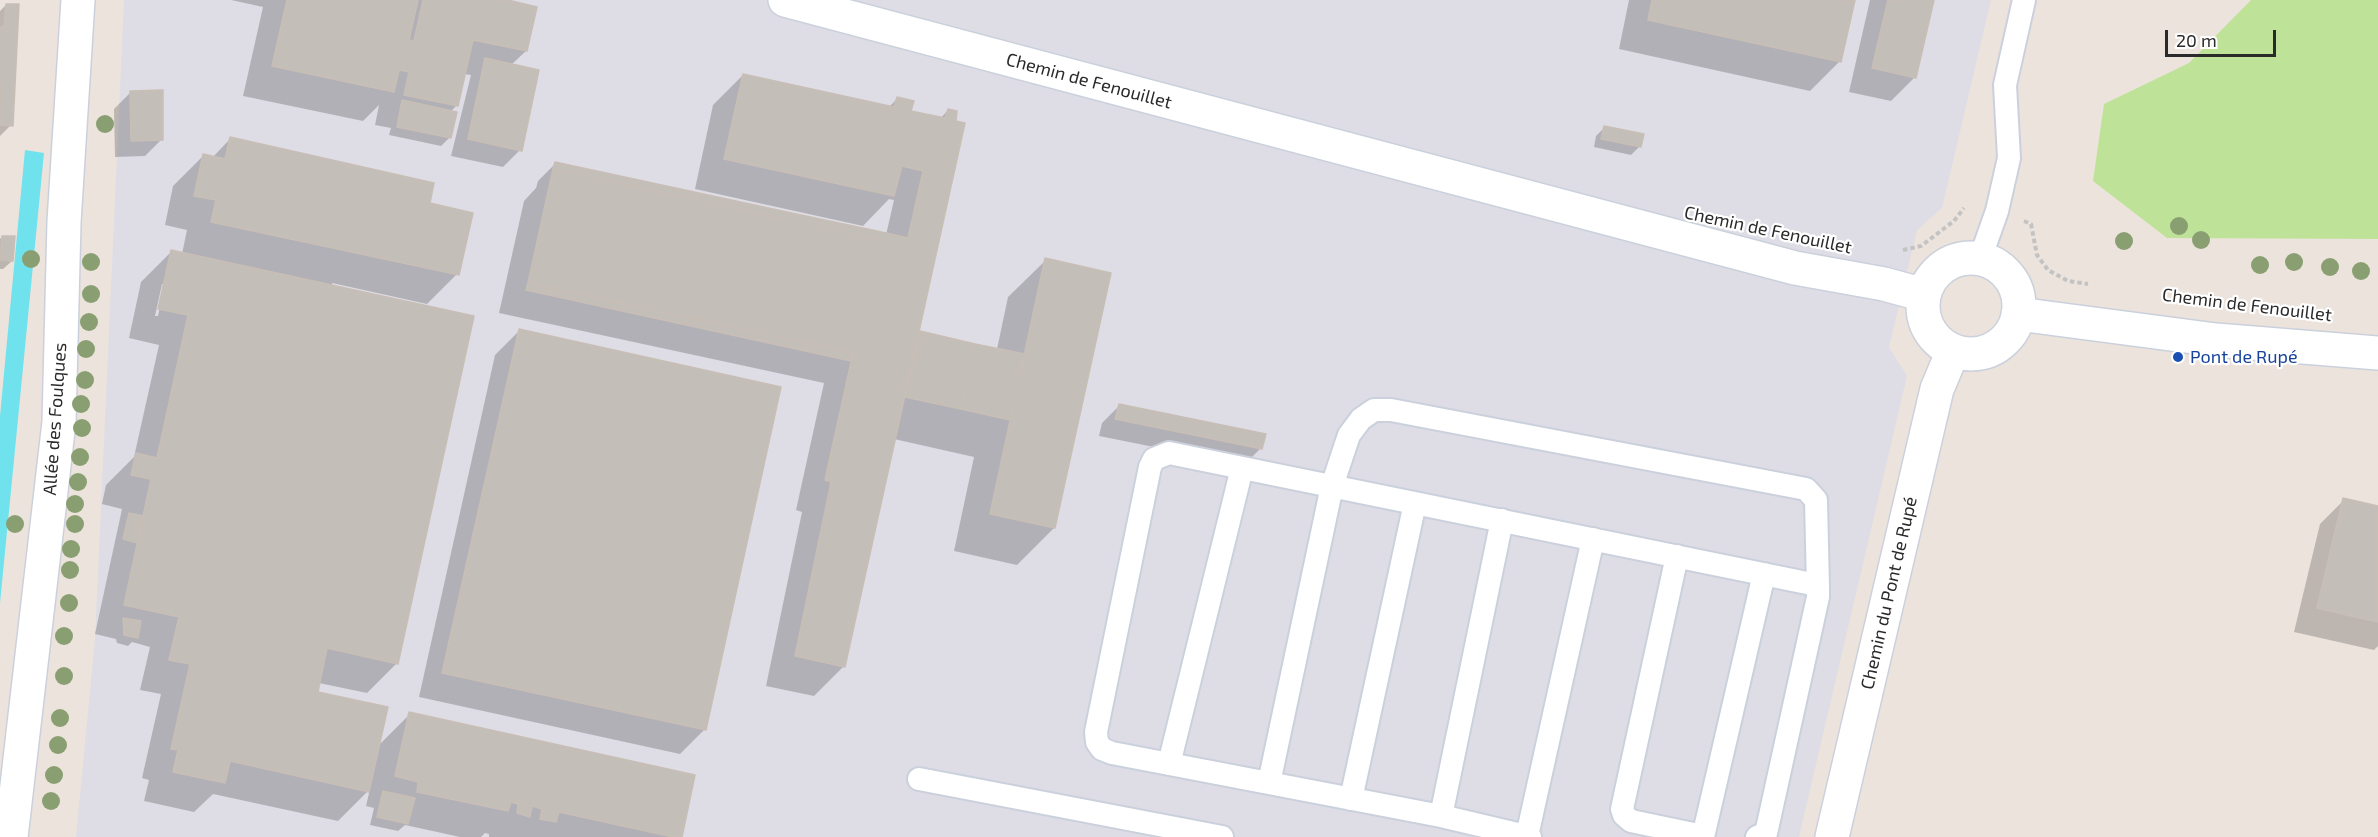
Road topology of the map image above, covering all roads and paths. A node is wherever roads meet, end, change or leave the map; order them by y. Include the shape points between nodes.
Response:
1 (78, 0) edge
2 (785, 0) edge
3 (2024, 0) edge
4 (1997, 211) junction
5 (1901, 251) dead end
6 (1980, 259) junction
7 (2098, 286) dead end
8 (1924, 295) junction
9 (2018, 314) junction
10 (1953, 351) junction
11 (2378, 353) edge
12 (1242, 468) junction
13 (1332, 486) junction
14 (1415, 503) junction
15 (1502, 520) junction
16 (1593, 539) junction
17 (1677, 556) junction
18 (1764, 574) junction
19 (1818, 589) junction
20 (1169, 764) junction
21 (919, 779) dead end
22 (1269, 783) junction
23 (1351, 799) junction
24 (1441, 816) junction
25 (1528, 836) edge
26 (1703, 836) edge
27 (11, 837) edge
28 (1222, 837) edge
29 (1757, 837) edge
30 (1832, 837) edge

1 - 27 street, Allée des Foulques via 64,222 59,422
2 - 8 street, Chemin de Fenouillet via 1796,268
3 - 4 lane via 2005,86 2010,158
4 - 5 path via 1967,204 1954,221 1921,246
4 - 6 lane
4 - 7 path via 2031,224 2037,255 2048,270 2068,281
6 - 8 street via 1951,262 1929,282
6 - 9 street via 1994,263 2006,273 2014,285
8 - 10 street via 1924,318 1929,328 1935,338
9 - 10 street via 2014,327 1995,348 1967,354
9 - 11 street, Chemin de Fenouillet via 2216,340
10 - 30 street, Chemin du Pont de Rupé via 1937,388
12 - 13 lane
12 - 20 lane
12 - 20 lane via 1169,453 1154,459 1150,466 1096,732 1102,749
13 - 14 lane
13 - 19 lane via 1349,435 1361,419 1374,410 1391,410 1798,486 1816,500
13 - 22 lane
14 - 15 lane
14 - 23 lane
15 - 16 lane
15 - 24 lane
16 - 17 lane
16 - 25 lane
17 - 18 lane
17 - 26 lane via 1622,809 1630,821
18 - 19 lane via 1807,582
18 - 26 lane
19 - 29 lane via 1767,829
20 - 22 lane
21 - 28 lane
22 - 23 lane
23 - 24 lane
24 - 25 lane

